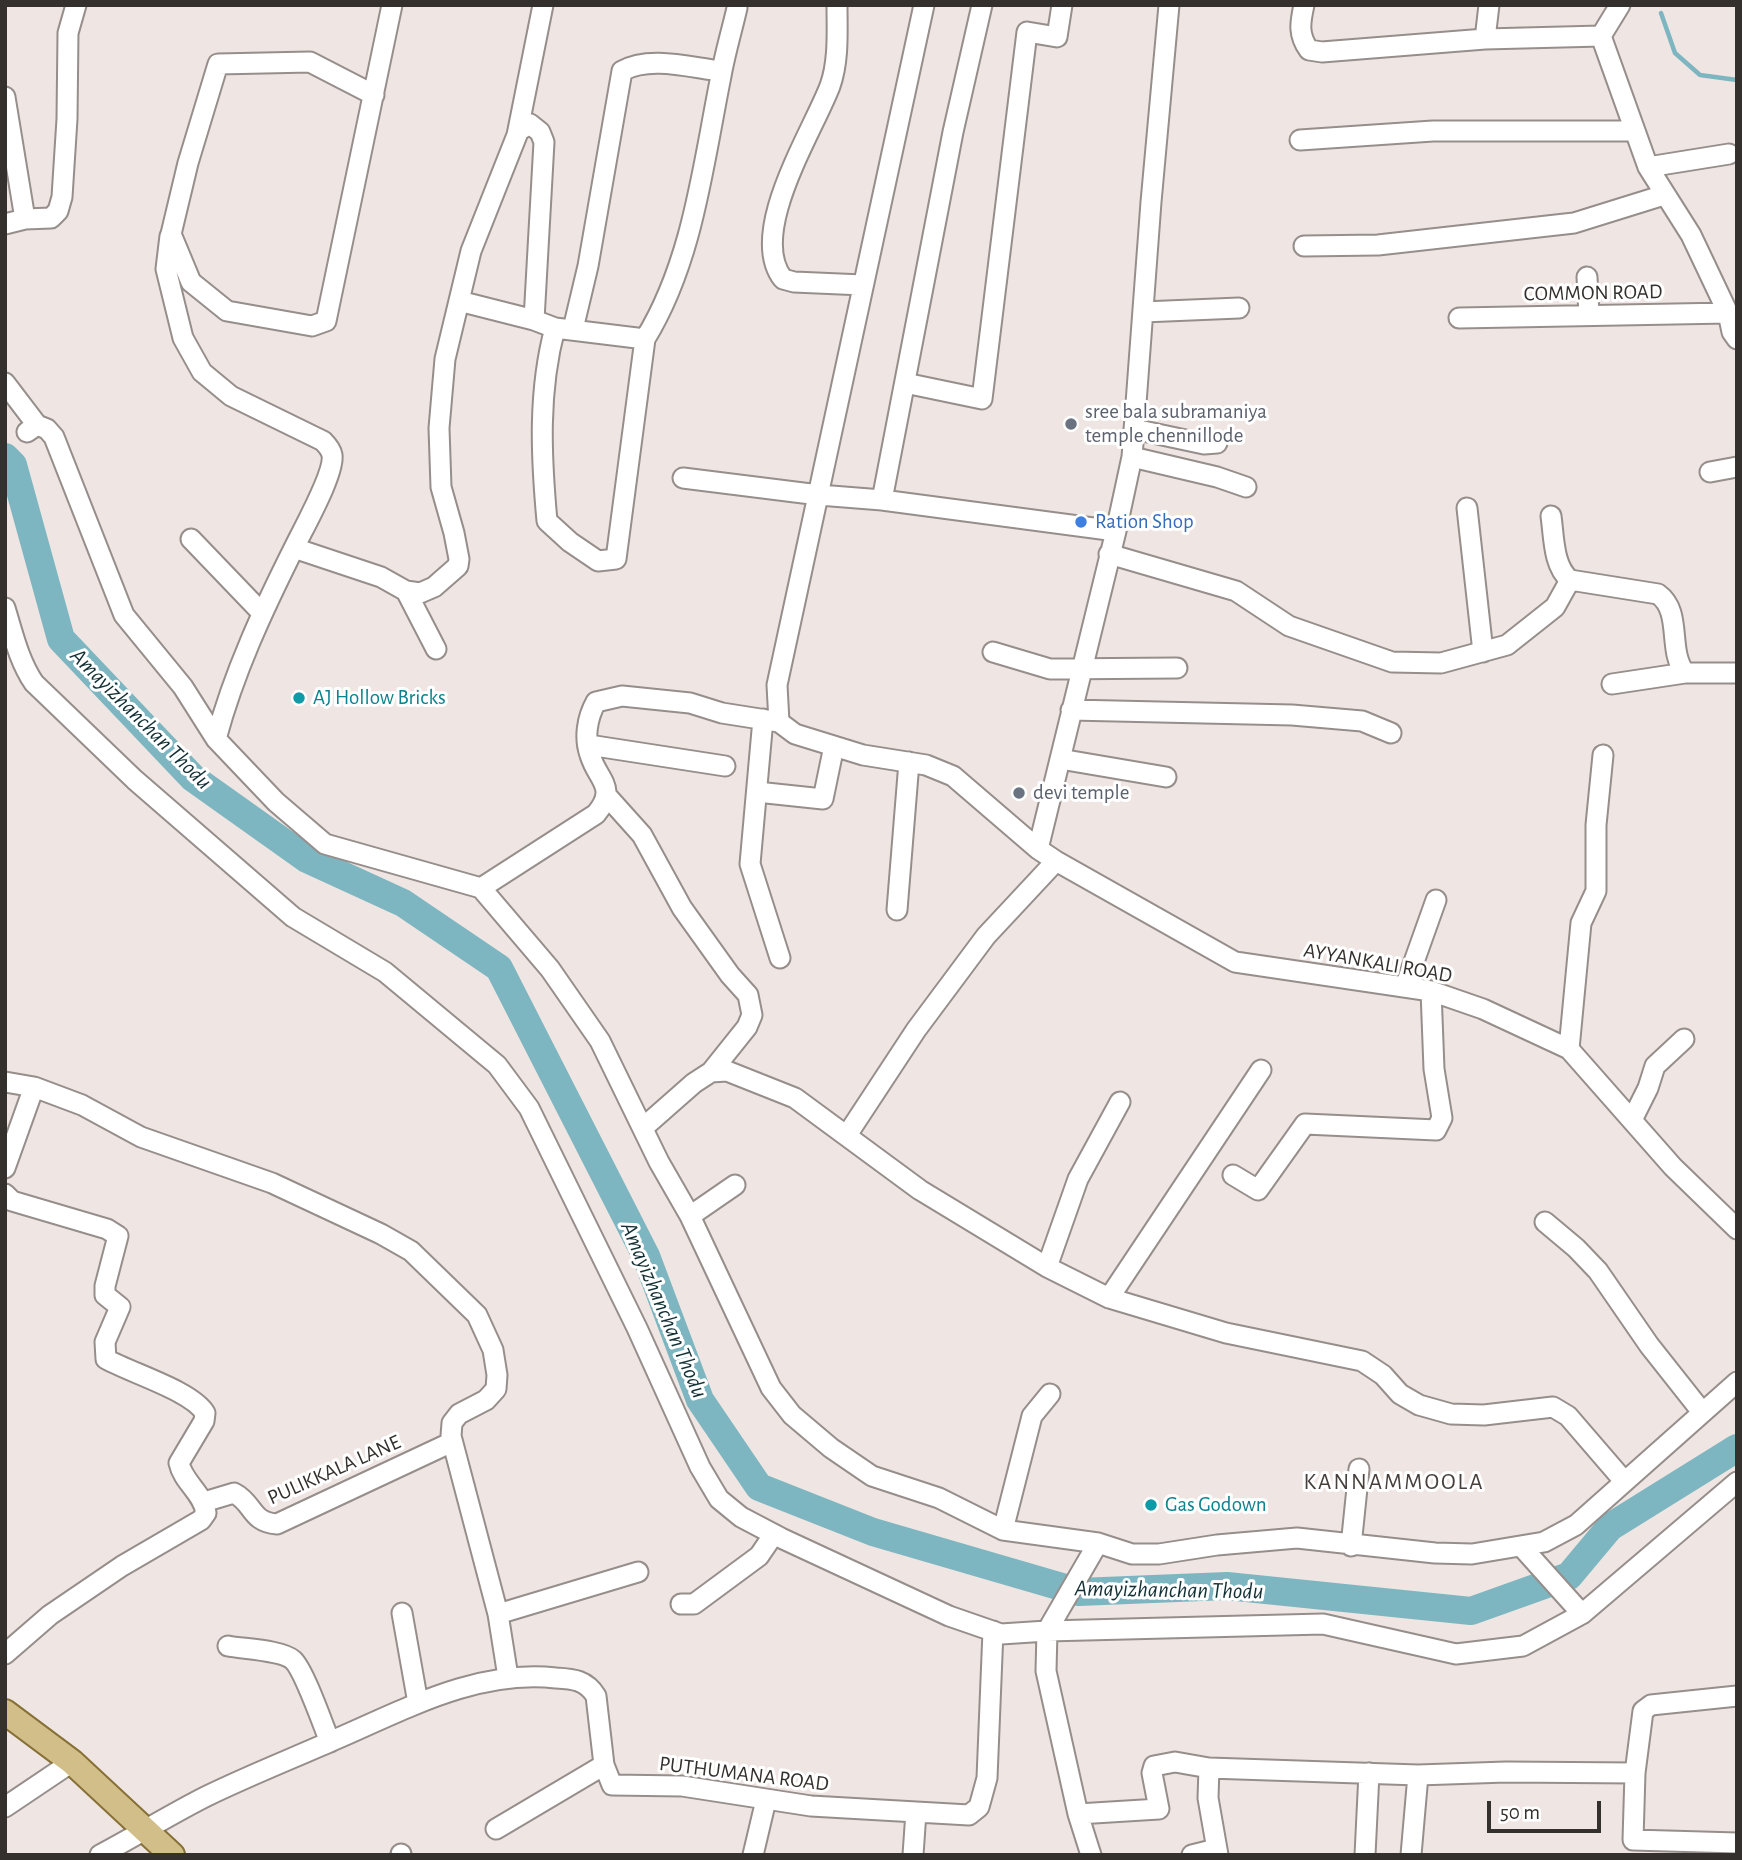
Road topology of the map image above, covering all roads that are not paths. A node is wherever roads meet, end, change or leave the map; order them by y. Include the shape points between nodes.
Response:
1 (76, 5) edge
2 (391, 5) edge
3 (543, 5) edge
4 (837, 5) edge
5 (924, 5) edge
6 (982, 5) edge
7 (1062, 5) edge
8 (1169, 5) edge
9 (1304, 5) edge
10 (1489, 5) edge
11 (1620, 5) edge
12 (737, 8) dead end
13 (1601, 36) junction
14 (1485, 39) junction
15 (722, 71) junction
16 (374, 95) junction
17 (5, 97) edge
18 (518, 131) junction
19 (1634, 131) junction
20 (1300, 140) dead end
21 (1729, 154) dead end
22 (1648, 167) junction
23 (1664, 195) junction
24 (25, 219) junction
25 (5, 225) edge
26 (170, 234) junction
27 (1304, 246) dead end
28 (1587, 276) dead end
29 (863, 285) junction
30 (459, 301) junction
31 (1239, 308) dead end
32 (1143, 312) junction
33 (1728, 313) junction
34 (1589, 315) junction
35 (1459, 318) dead end
36 (534, 320) junction
37 (564, 329) junction
38 (645, 340) junction
39 (1737, 340) edge
40 (5, 383) edge
41 (905, 383) junction
42 (1134, 429) junction
43 (1217, 443) dead end
44 (1132, 457) junction
45 (1737, 467) edge
46 (1710, 472) dead end
47 (682, 478) dead end
48 (1246, 487) dead end
49 (819, 495) junction
50 (882, 499) junction
51 (1467, 508) dead end
52 (1551, 516) dead end
53 (1116, 531) junction
54 (191, 539) dead end
55 (294, 548) junction
56 (1110, 554) junction
57 (1570, 580) junction
58 (406, 591) junction
59 (5, 608) edge
60 (262, 613) junction
61 (436, 649) dead end
62 (993, 652) dead end
63 (1483, 652) junction
64 (1177, 668) dead end
65 (1081, 669) junction
66 (1685, 673) junction
67 (1737, 673) edge
68 (1612, 684) dead end
69 (1071, 710) junction
70 (771, 720) junction
71 (1391, 733) dead end
72 (216, 739) junction
73 (589, 745) junction
74 (834, 746) junction
75 (1603, 755) dead end
76 (1060, 759) junction
77 (909, 762) junction
78 (725, 766) dead end
79 (1166, 777) dead end
80 (757, 792) junction
81 (607, 796) junction
82 (1038, 849) junction
83 (1056, 861) junction
84 (481, 888) junction
85 (1436, 900) dead end
86 (897, 910) dead end
87 (780, 958) dead end
88 (1405, 987) junction
89 (1431, 992) junction
90 (1684, 1039) dead end
91 (1569, 1049) junction
92 (1261, 1070) dead end
93 (711, 1072) junction
94 (5, 1082) edge
95 (34, 1087) junction
96 (1120, 1102) dead end
97 (1632, 1120) junction
98 (644, 1128) junction
99 (847, 1135) junction
100 (5, 1168) edge
101 (1233, 1175) dead end
102 (735, 1185) dead end
103 (5, 1194) edge
104 (690, 1216) junction
105 (1545, 1222) dead end
106 (1737, 1229) edge
107 (1047, 1267) junction
108 (1109, 1298) junction
109 (1737, 1382) edge
110 (1050, 1394) dead end
111 (1702, 1412) junction
112 (452, 1442) junction
113 (1359, 1469) dead end
114 (1624, 1482) junction
115 (1737, 1482) edge
116 (204, 1502) junction
117 (1003, 1530) junction
118 (774, 1534) junction
119 (1098, 1543) junction
120 (1351, 1546) junction
121 (1521, 1546) junction
122 (638, 1572) dead end
123 (681, 1604) dead end
124 (402, 1613) dead end
125 (498, 1614) junction
126 (1582, 1614) junction
127 (1047, 1630) junction
128 (993, 1632) junction
129 (228, 1646) dead end
130 (5, 1654) edge
131 (508, 1677) junction
132 (1737, 1696) edge
133 (418, 1703) junction
134 (5, 1713) edge
135 (330, 1742) junction
136 (72, 1762) junction
137 (604, 1765) junction
138 (1209, 1768) junction
139 (1369, 1773) junction
140 (1635, 1773) junction
141 (1418, 1775) junction
142 (766, 1800) junction
143 (5, 1807) edge
144 (916, 1812) junction
145 (1078, 1814) junction
146 (496, 1829) dead end
147 (145, 1831) junction
148 (1737, 1843) edge
149 (1633, 1848) edge
150 (1217, 1852) edge
151 (100, 1855) edge
152 (172, 1855) edge
153 (753, 1855) edge
154 (913, 1855) edge
155 (1091, 1855) edge
156 (1192, 1855) edge
157 (1365, 1855) edge
158 (1411, 1855) edge

1 - 24 street via 68,33 62,197 51,218
2 - 16 street
3 - 18 street
4 - 29 street via 830,85 776,210 774,263 783,279 794,282
5 - 29 street
6 - 41 street
7 - 41 street via 1057,37 1027,32 982,399
8 - 32 street
9 - 14 street via 1300,31 1308,50
10 - 14 street
11 - 13 street
12 - 15 street
13 - 14 street
13 - 19 street
15 - 37 street via 653,64 622,71 588,266
15 - 38 street via 695,211 667,298
16 - 26 street via 310,62 218,64
16 - 26 street via 326,321 312,326 227,311 191,282
17 - 24 street
18 - 30 street via 471,251
18 - 36 street via 530,124 544,142
19 - 20 street via 1433,131
19 - 22 street
21 - 22 street
22 - 23 street
23 - 27 street via 1574,223 1378,245
23 - 33 street via 1690,235
24 - 25 street
26 - 55 street via 166,269 183,338 202,372 230,396 323,441 333,456
28 - 34 street
29 - 49 street
30 - 36 street
30 - 58 street via 445,359 439,428 441,487 458,566 434,587 419,593
31 - 32 street
32 - 42 street
33 - 34 street, COMMON ROAD
33 - 39 street
34 - 35 street, COMMON ROAD
36 - 37 street
37 - 38 street
37 - 38 street via 546,361 542,402 547,521 598,561 616,559
40 - 72 street via 32,429 47,429 54,437 124,615 183,687
41 - 50 street
42 - 43 street
42 - 44 street
44 - 48 street
44 - 53 street
45 - 46 street
47 - 49 street
49 - 50 street
49 - 70 street
50 - 53 street
51 - 63 street
52 - 57 street via 1558,562
53 - 56 street
54 - 60 street
55 - 58 street via 381,577
55 - 60 street
56 - 63 street via 1236,591 1289,626 1392,662 1441,663
56 - 65 street
57 - 63 street via 1555,607 1507,645
57 - 66 street via 1658,594 1667,601 1677,659
58 - 61 street
59 - 118 street via 34,683 135,780 293,917 385,972 497,1065 530,1108 706,1478 733,1511
60 - 72 street
62 - 65 street via 1050,669
64 - 65 street
65 - 69 street
66 - 67 street
66 - 68 street
69 - 71 street via 1292,715 1362,721
69 - 76 street
70 - 73 street via 690,703 622,696 596,702 588,716
70 - 74 street, AYYANKALI ROAD via 795,734
70 - 80 street
72 - 84 street via 276,802 325,844
73 - 78 street
73 - 81 street
74 - 77 street, AYYANKALI ROAD
74 - 80 street via 823,799
75 - 91 street via 1596,891 1581,923
76 - 79 street
76 - 82 street
77 - 82 street, AYYANKALI ROAD via 953,776
77 - 86 street
80 - 87 street via 750,864
81 - 84 street via 596,814
81 - 93 street via 642,835 682,908 748,995 752,1015 747,1027
82 - 83 street, AYYANKALI ROAD
83 - 88 street, AYYANKALI ROAD via 1235,962
83 - 99 street via 986,936 916,1030
84 - 98 street via 550,969 600,1041
85 - 88 street
88 - 89 street, AYYANKALI ROAD
89 - 91 street, AYYANKALI ROAD via 1483,1009
89 - 101 street via 1434,1069 1442,1118 1436,1130 1305,1124 1258,1190
90 - 97 street via 1655,1066
91 - 97 street, AYYANKALI ROAD
92 - 108 street
93 - 98 street
93 - 99 street via 727,1071 795,1098
94 - 95 street
95 - 100 street
95 - 112 street via 82,1105 141,1137 272,1183 411,1251 477,1315 493,1350 496,1389 486,1400 458,1414 452,1423
96 - 107 street via 1078,1178
97 - 106 street, AYYANKALI ROAD
98 - 104 street
99 - 107 street via 920,1190
102 - 104 street
103 - 116 street via 12,1201 118,1236 105,1296 120,1307 105,1342 106,1359 201,1405 204,1421 179,1463
104 - 117 street via 771,1388 792,1415 872,1476 939,1498
105 - 111 street via 1598,1271
107 - 108 street
108 - 114 street via 1226,1334 1362,1361 1400,1394 1441,1411 1484,1415 1553,1407 1568,1416
109 - 111 street
110 - 117 street via 1032,1416
111 - 114 street
112 - 116 street, PULIKKALA LANE via 277,1524 257,1519 243,1497 234,1493
112 - 125 street
113 - 120 street
114 - 121 street via 1576,1525 1544,1542
115 - 126 street
116 - 130 street via 206,1513 201,1520 50,1615
117 - 119 street
118 - 123 street via 759,1556 694,1604
118 - 128 street
119 - 120 street via 1132,1554 1297,1538
119 - 127 street
120 - 121 street via 1472,1554
121 - 126 street
122 - 125 street
124 - 133 street
125 - 131 street
126 - 127 street via 1523,1646 1456,1654 1323,1624
127 - 128 street
127 - 145 street via 1046,1671
128 - 144 street, PUTHUMANA ROAD via 987,1778 979,1807 969,1815
129 - 135 street via 292,1659
131 - 133 street
131 - 137 street via 580,1680 590,1686 596,1696
132 - 140 street via 1651,1705 1643,1711
133 - 135 street
134 - 136 main road
135 - 147 street via 207,1796
136 - 143 street
136 - 147 main road
137 - 142 street, PUTHUMANA ROAD via 612,1786 682,1786
137 - 146 street
138 - 139 street
138 - 145 street via 1175,1762 1154,1766 1159,1808
138 - 150 street via 1208,1798
139 - 141 street
139 - 157 street
140 - 141 street
140 - 149 street
141 - 158 street
142 - 144 street, PUTHUMANA ROAD
142 - 153 street
144 - 154 street
145 - 155 street
147 - 151 street
147 - 152 main road
148 - 149 street
150 - 156 street

